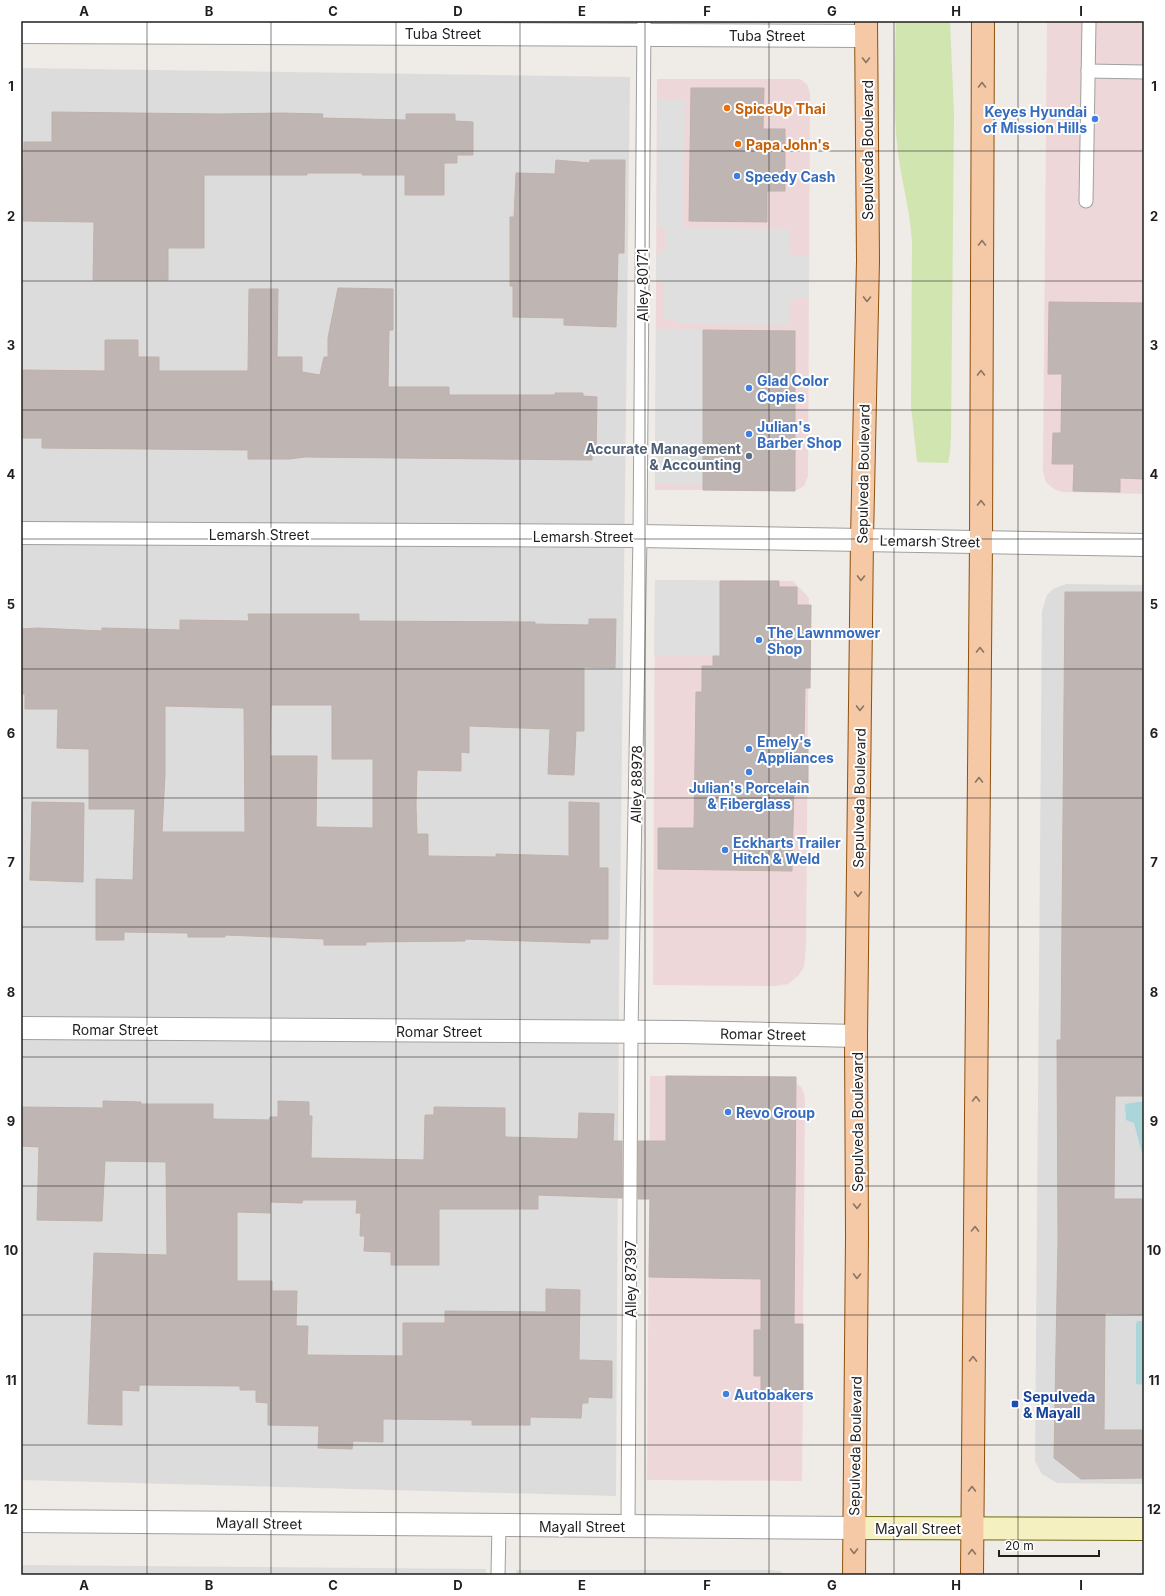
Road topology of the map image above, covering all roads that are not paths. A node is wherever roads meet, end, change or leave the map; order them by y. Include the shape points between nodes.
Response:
1 (983, 21) edge
2 (1089, 21) edge
3 (644, 28) edge
4 (866, 28) edge
5 (21, 32) edge
6 (1088, 71) junction
7 (1144, 72) edge
8 (1086, 201) dead end
9 (21, 533) edge
10 (640, 536) junction
11 (862, 539) junction
12 (981, 542) junction
13 (1144, 545) edge
14 (21, 1028) edge
15 (631, 1032) junction
16 (856, 1036) junction
17 (21, 1521) edge
18 (499, 1525) junction
19 (628, 1526) junction
20 (854, 1528) junction
21 (972, 1528) junction
22 (1144, 1530) edge
23 (498, 1575) edge
24 (854, 1575) edge
25 (972, 1575) edge

12 -> 1 main road
2 - 6 lane
3 - 4 street, Tuba Street
3 - 5 street, Tuba Street
3 - 10 lane, Alley 80171
4 -> 11 main road, Sepulveda Boulevard via 868,260
6 - 7 lane
6 - 8 lane
9 - 10 street, Lemarsh Street
10 - 11 street, Lemarsh Street
10 - 15 lane, Alley 88978
11 - 12 street, Lemarsh Street
11 -> 16 main road, Sepulveda Boulevard
12 - 13 street, Lemarsh Street
21 -> 12 main road
14 - 15 street, Romar Street
15 - 16 street, Romar Street
15 - 19 lane, Alley 87397
16 -> 20 main road, Sepulveda Boulevard
17 - 18 street, Mayall Street
18 - 19 street, Mayall Street
18 - 23 lane
19 - 20 street, Mayall Street
20 - 21 street, Mayall Street
20 -> 24 main road, Sepulveda Boulevard
21 - 22 street, Mayall Street
25 -> 21 main road

